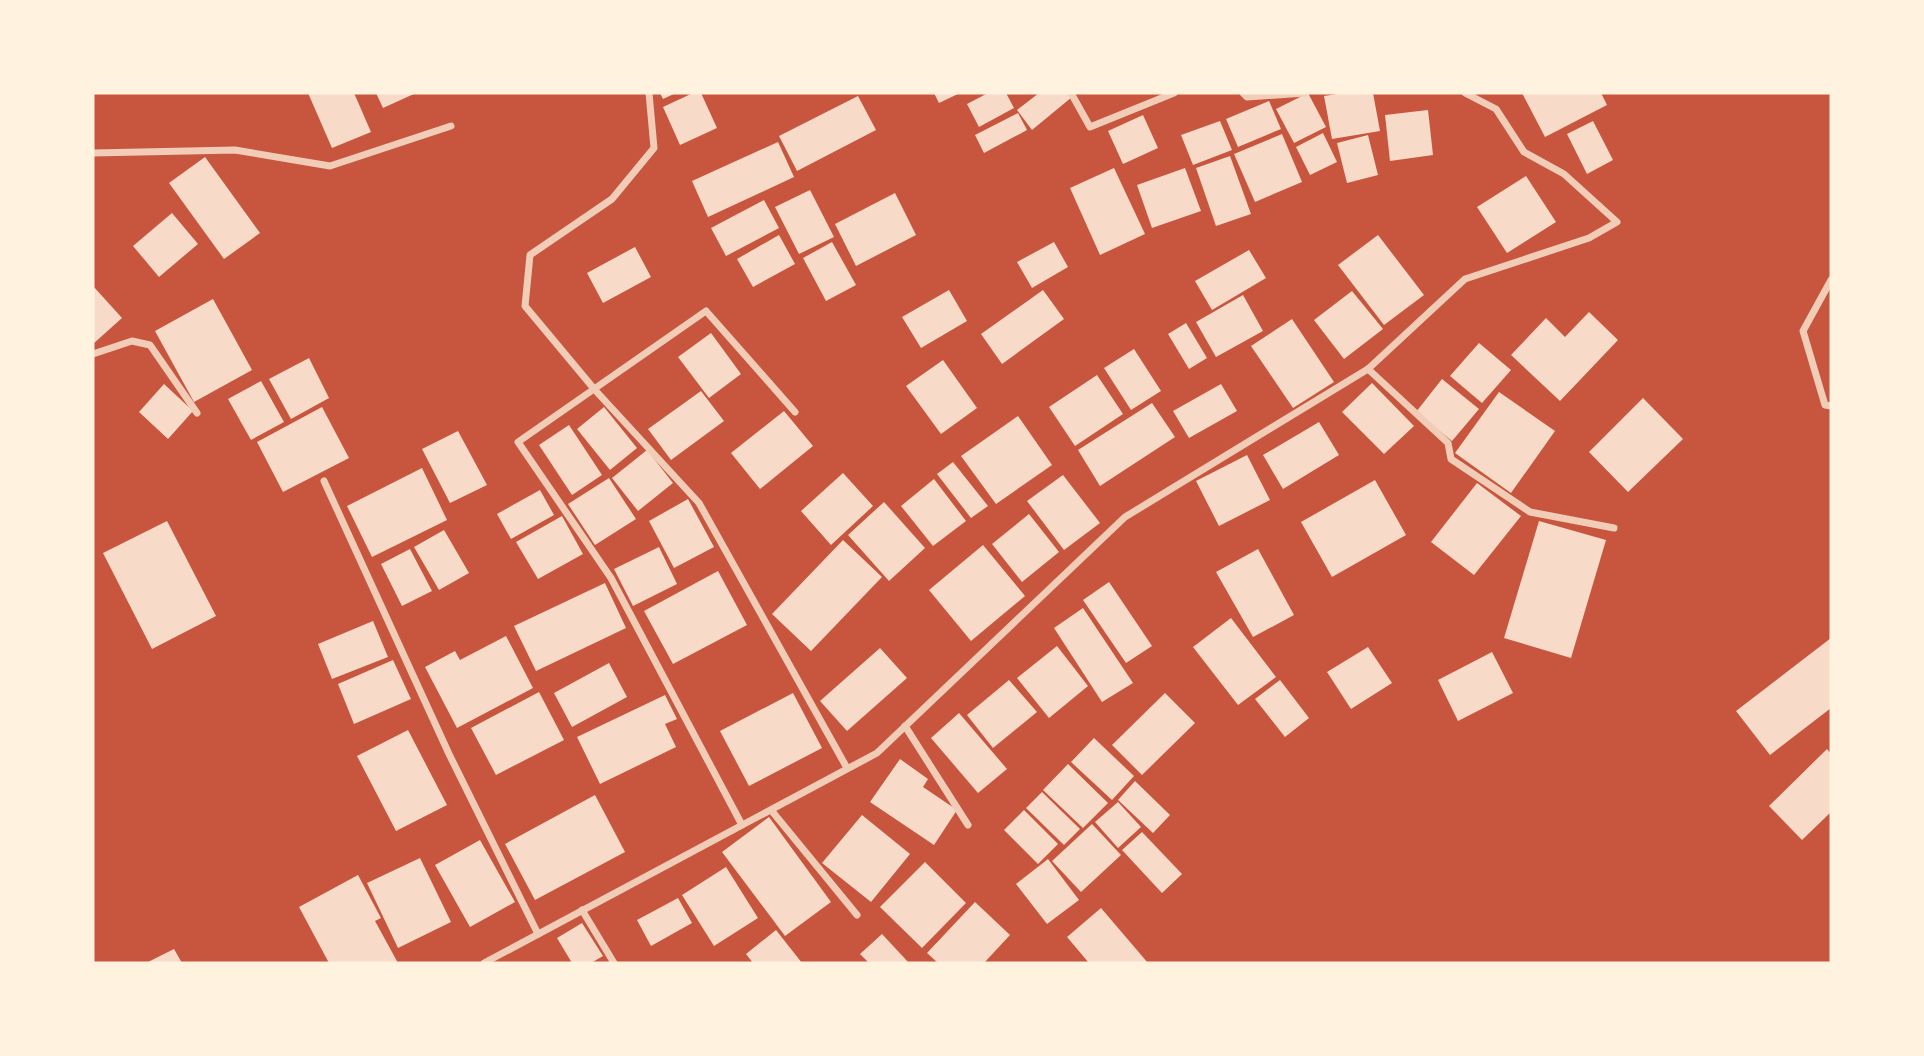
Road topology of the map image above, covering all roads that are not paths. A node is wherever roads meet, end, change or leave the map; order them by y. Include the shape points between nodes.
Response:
1 (649, 93) edge
2 (1072, 93) edge
3 (1174, 93) edge
4 (1243, 93) edge
5 (1305, 93) edge
6 (1465, 93) edge
7 (451, 126) dead end
8 (93, 153) edge
9 (1831, 280) edge
10 (93, 354) edge
11 (1368, 369) junction
12 (595, 390) junction
13 (1831, 406) edge
14 (795, 412) dead end
15 (197, 413) dead end
16 (324, 481) dead end
17 (1614, 528) dead end
18 (905, 726) junction
19 (847, 768) junction
20 (771, 810) junction
21 (742, 825) junction
22 (968, 825) dead end
23 (582, 910) junction
24 (858, 915) dead end
25 (538, 934) junction
26 (484, 963) edge
27 (614, 963) edge

1 - 12 street via 654,148 612,199 530,255 525,306
2 - 3 street via 1090,127
4 - 5 street via 1247,97
6 - 11 street via 1496,109 1524,152 1564,174 1617,222 1589,238 1465,279
7 - 8 street via 330,166 235,150
9 - 13 street via 1803,331 1825,405
10 - 15 street via 132,341 150,345
11 - 17 street via 1448,443 1451,459 1530,512
11 - 18 street via 1125,517
12 - 14 street via 706,311
12 - 19 street via 699,503
12 - 21 street via 518,442 611,578
16 - 25 street via 449,754
18 - 19 street via 877,752
18 - 22 street
19 - 20 street
20 - 21 street
20 - 24 street
21 - 23 street
23 - 25 street
23 - 27 street
25 - 26 street

